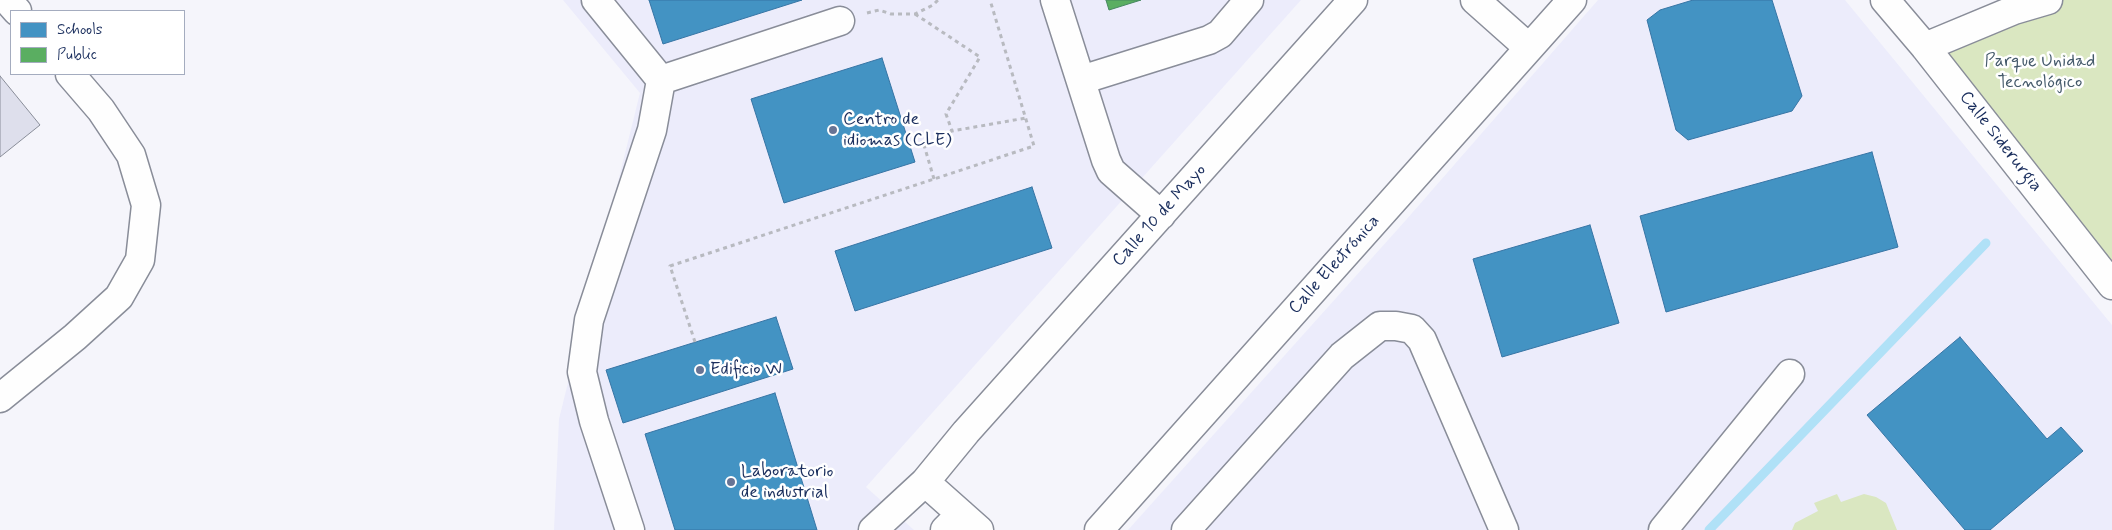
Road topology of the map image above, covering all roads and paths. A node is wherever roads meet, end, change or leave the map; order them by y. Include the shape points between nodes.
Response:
1 (8, 0) edge
2 (596, 0) edge
3 (938, 0) edge
4 (990, 0) edge
5 (1055, 0) edge
6 (1249, 0) edge
7 (1353, 0) edge
8 (1475, 0) edge
9 (1572, 0) edge
10 (1885, 0) edge
11 (2048, 0) edge
12 (16, 10) edge
13 (915, 14) junction
14 (840, 21) joint
15 (1926, 47) junction
16 (1529, 48) junction
17 (71, 75) edge
18 (661, 80) junction
19 (1081, 80) junction
20 (1026, 118) junction
21 (952, 131) junction
22 (934, 179) junction
23 (1161, 215) junction
24 (2112, 285) edge
25 (695, 342) dead end
26 (1790, 374) dead end
27 (0, 398) edge
28 (925, 482) junction
29 (962, 525) edge
30 (630, 530) edge
31 (873, 530) edge
32 (1099, 530) edge
33 (1186, 530) edge
34 (1504, 530) edge
35 (1663, 530) edge

1 - 12 street
2 - 18 street
3 - 13 path
4 - 20 path
5 - 19 street
6 - 19 street via 1220,34 1208,40
7 - 23 street, Calle 10 de Mayo
8 - 16 street
9 - 16 street, Calle Electrónica
10 - 15 street, Calle Siderurgia
11 - 15 street via 2014,10
13 - 14 path via 891,14 879,10
13 - 21 path via 980,57 946,114
14 - 18 street
15 - 24 street, Calle Siderurgia
16 - 32 street, Calle Electrónica
17 - 27 street via 131,155 146,205 140,260 119,297
18 - 30 street via 652,130 588,320 582,372 594,421
19 - 23 street via 1111,171
20 - 21 path
20 - 22 path via 1034,146
21 - 22 path via 924,145
22 - 25 path via 670,266
23 - 28 street, Calle 10 de Mayo
26 - 35 street
28 - 29 street
28 - 31 street, Calle 10 de Mayo
33 - 34 street via 1342,356 1380,326 1396,326 1412,329 1422,340

